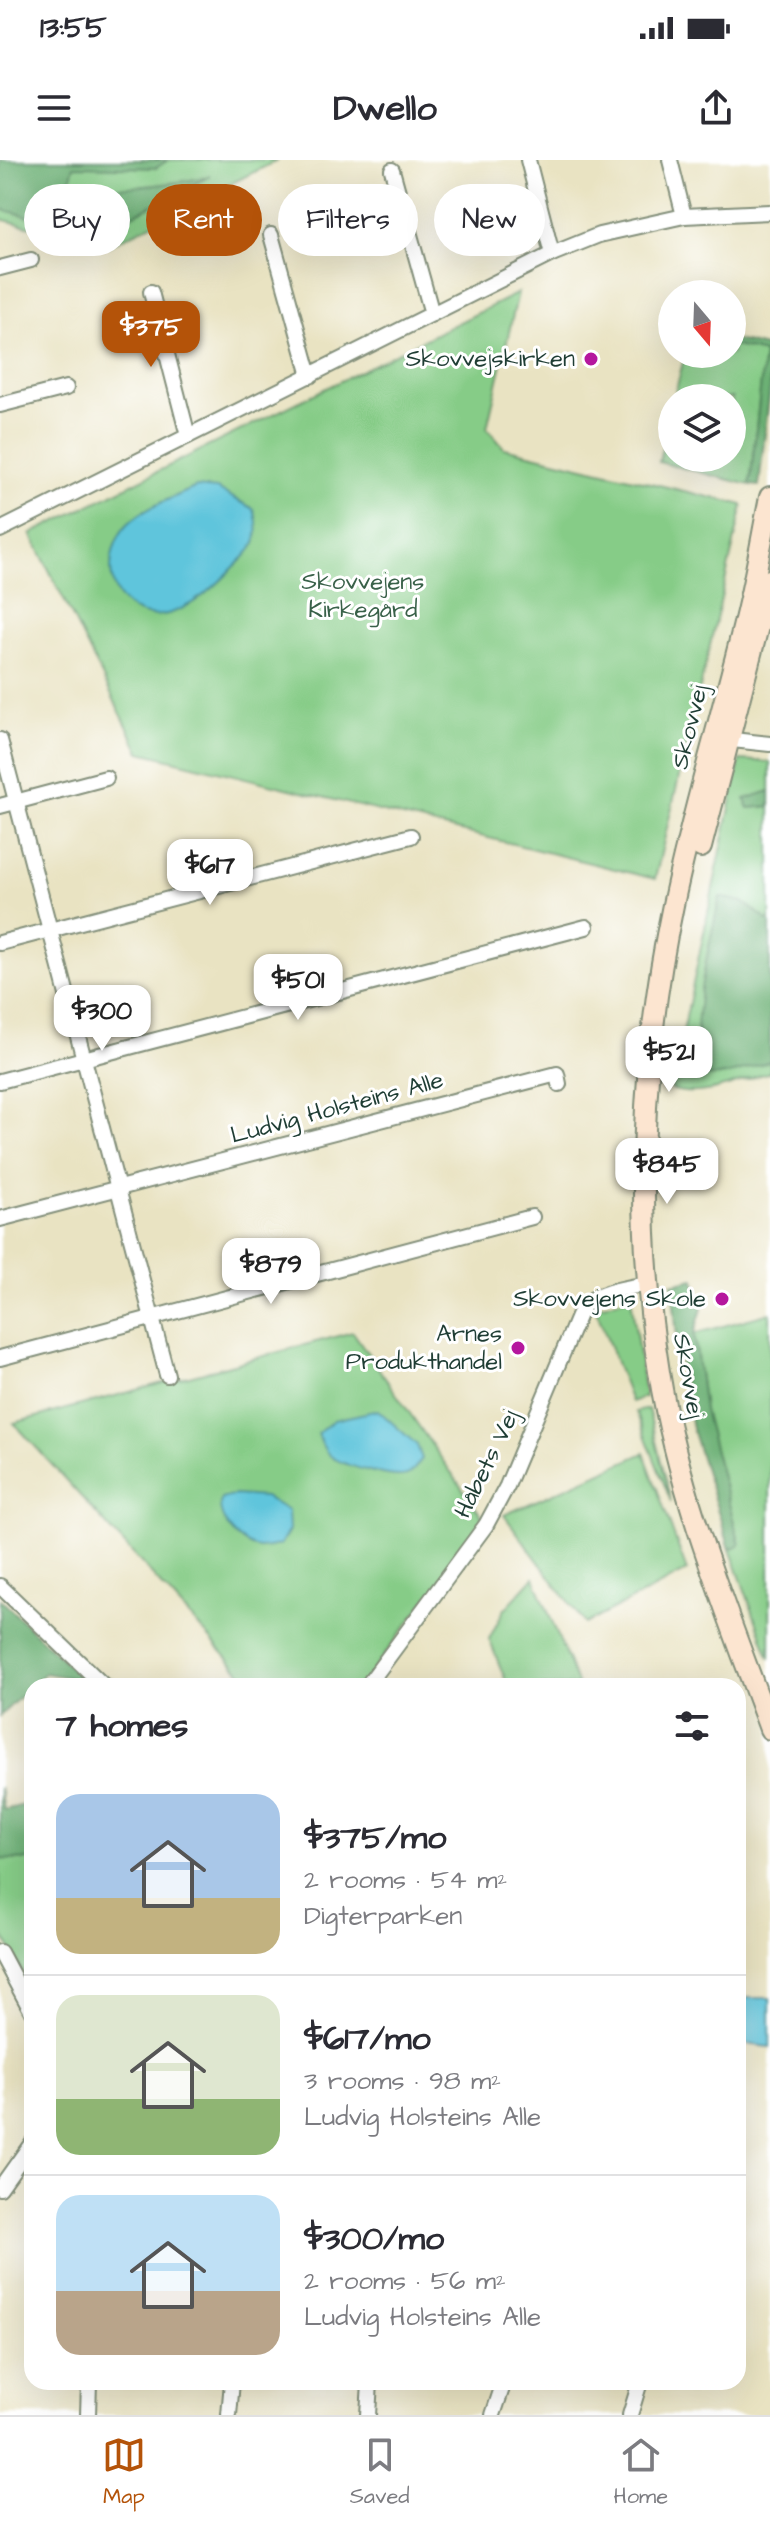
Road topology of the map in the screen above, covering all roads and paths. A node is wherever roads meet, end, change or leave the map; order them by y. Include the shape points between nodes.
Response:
1 (528, 160) edge
2 (670, 160) edge
3 (392, 170) dead end
4 (770, 212) edge
5 (684, 216) junction
6 (271, 235) dead end
7 (552, 254) junction
8 (31, 260) dead end
9 (0, 268) edge
10 (151, 292) dead end
11 (432, 314) junction
12 (310, 376) junction
13 (66, 388) dead end
14 (0, 405) edge
15 (188, 436) junction
16 (770, 497) edge
17 (0, 530) edge
18 (770, 580) edge
19 (722, 739) junction
20 (0, 740) edge
21 (770, 744) edge
22 (106, 778) dead end
23 (16, 802) junction
24 (0, 806) edge
25 (411, 836) dead end
26 (586, 927) dead end
27 (50, 930) junction
28 (0, 943) edge
29 (84, 1059) junction
30 (0, 1081) edge
31 (559, 1084) dead end
32 (118, 1188) junction
33 (532, 1217) dead end
34 (0, 1219) edge
35 (649, 1284) junction
36 (152, 1318) junction
37 (0, 1358) edge
38 (167, 1375) dead end
39 (0, 1586) edge
40 (96, 1678) edge
41 (373, 1678) edge
42 (770, 1729) edge
43 (0, 1952) edge
44 (24, 1997) edge
45 (24, 2154) edge
46 (0, 2188) edge
47 (89, 2390) edge
48 (231, 2390) edge
49 (370, 2390) edge
50 (501, 2390) edge
51 (638, 2390) edge
52 (88, 2415) edge
53 (229, 2415) edge
54 (368, 2415) edge
55 (493, 2415) edge
56 (630, 2415) edge

1 - 7 street
2 - 5 street
3 - 11 street
4 - 5 street
5 - 7 street via 599,235
6 - 12 street
7 - 11 street
8 - 9 street
10 - 15 street
11 - 12 street
12 - 15 street
13 - 14 street
15 - 17 street
16 - 19 street, Skovvej
18 - 19 street, Skovvej
19 - 21 street
19 - 35 street, Skovvej via 655,1017 646,1105
20 - 23 street
22 - 23 street
23 - 24 street
23 - 27 street
25 - 27 street
26 - 29 street
27 - 28 street
27 - 29 street
29 - 30 street
29 - 32 street
31 - 32 street, Ludvig Holsteins Alle via 557,1074
32 - 34 street, Ludvig Holsteins Alle
32 - 36 street
33 - 36 street
35 - 41 street, Håbets Vej via 599,1296 582,1307 486,1525
35 - 42 street, Skovvej via 676,1458
36 - 37 street
36 - 38 street
39 - 40 street
43 - 44 street
45 - 46 street
47 - 52 street
48 - 53 street
49 - 54 street
50 - 55 street
51 - 56 street

